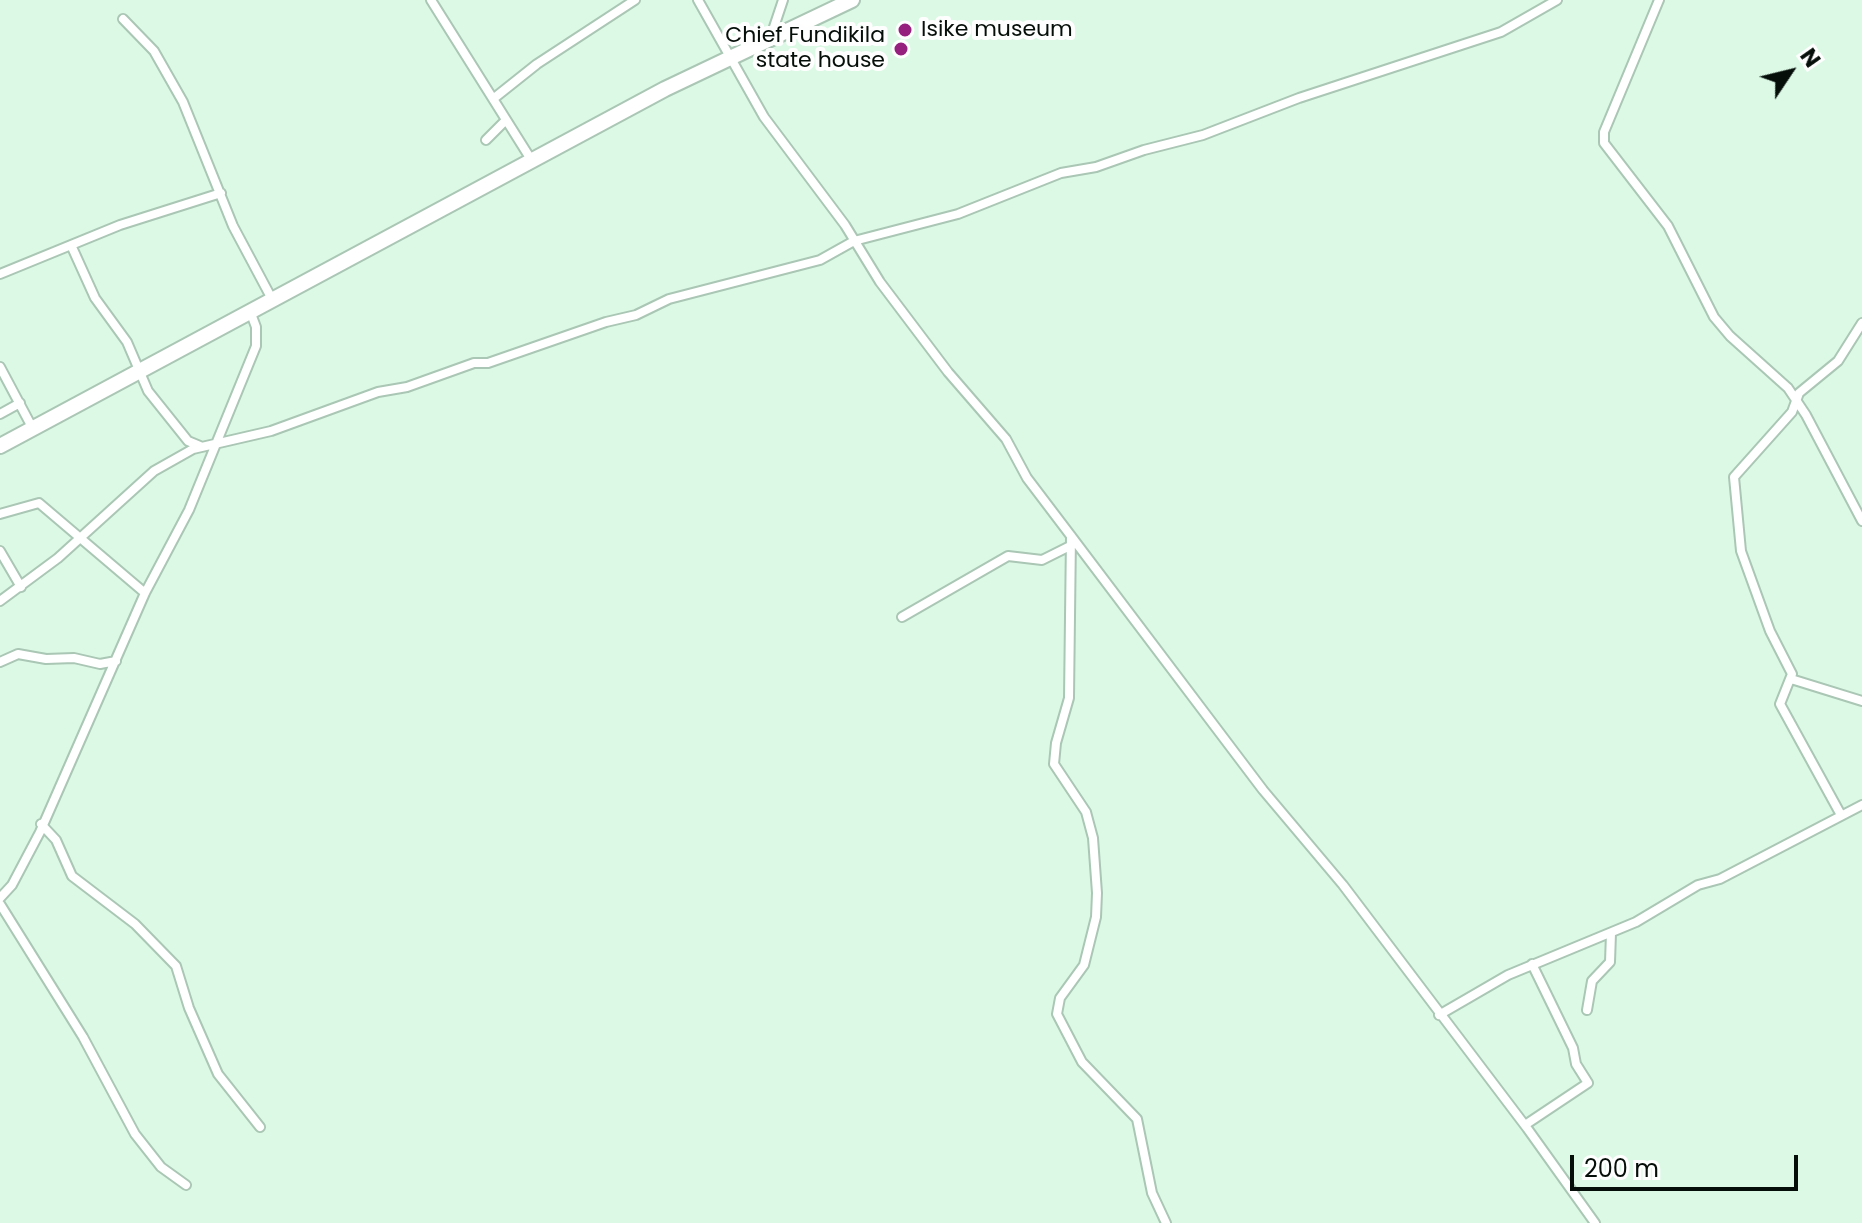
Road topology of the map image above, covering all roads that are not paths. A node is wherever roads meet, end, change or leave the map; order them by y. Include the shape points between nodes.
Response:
1 (431, 0) edge
2 (635, 0) edge
3 (698, 0) edge
4 (783, 0) edge
5 (852, 0) edge
6 (1557, 0) edge
7 (1659, 0) edge
8 (123, 19) dead end
9 (771, 36) junction
10 (729, 56) junction
11 (493, 99) junction
12 (505, 121) junction
13 (486, 140) dead end
14 (532, 161) junction
15 (221, 193) junction
16 (854, 241) junction
17 (71, 245) junction
18 (0, 274) edge
19 (273, 301) junction
20 (250, 311) junction
21 (1862, 323) edge
22 (0, 367) edge
23 (139, 371) junction
24 (1796, 399) junction
25 (20, 403) junction
26 (0, 414) edge
27 (33, 429) junction
28 (0, 446) edge
29 (215, 446) junction
30 (202, 447) junction
31 (0, 514) edge
32 (1862, 521) edge
33 (1071, 536) junction
34 (80, 537) junction
35 (1070, 546) junction
36 (0, 551) edge
37 (21, 587) junction
38 (145, 593) junction
39 (0, 601) edge
40 (902, 617) dead end
41 (116, 661) junction
42 (0, 662) edge
43 (1791, 679) junction
44 (1862, 701) edge
45 (1862, 805) edge
46 (1841, 815) junction
47 (41, 824) junction
48 (0, 901) edge
49 (1611, 933) junction
50 (1532, 964) junction
51 (1587, 1010) dead end
52 (1439, 1015) junction
53 (1525, 1125) junction
54 (260, 1127) dead end
55 (186, 1185) dead end
56 (1166, 1223) edge
57 (1595, 1223) edge

1 - 11 street
2 - 11 street
3 - 10 street
4 - 9 street
5 - 9 highway
6 - 16 street via 1501,32 1203,135 1061,173 958,214
7 - 24 street via 1604,143 1668,226 1714,317
8 - 15 street via 160,59
9 - 10 highway
10 - 14 highway
10 - 16 street via 764,117
11 - 12 street
12 - 13 street
12 - 14 street
14 - 19 highway
15 - 17 street
15 - 19 street
16 - 29 street via 820,260 669,299 636,315 488,363 378,392
16 - 33 street via 948,372 1011,447 1027,478
17 - 18 street
17 - 23 street via 95,298 127,342
19 - 20 highway
20 - 23 highway
20 - 29 street via 256,346
21 - 24 street via 1838,361
22 - 25 street
23 - 27 highway
23 - 30 street via 148,391 188,441
24 - 32 street
24 - 43 street via 1792,412 1738,469 1734,481 1741,551
25 - 26 street
25 - 27 street
27 - 28 highway
29 - 30 street
29 - 38 street via 174,543
30 - 34 street via 154,471
31 - 34 street via 39,503
33 - 35 street
33 - 52 street
34 - 37 street
34 - 38 street
35 - 40 street via 1042,560 1008,556
35 - 56 street via 1069,698 1054,764 1086,812 1097,893 1084,965 1060,998 1057,1014 1082,1062 1137,1119 1152,1193
36 - 37 street
37 - 39 street
38 - 41 street
41 - 42 street via 100,664 18,654
41 - 47 street
43 - 44 street
43 - 46 street via 1781,698 1782,709
45 - 46 street
46 - 49 street
47 - 48 street
47 - 54 street via 56,840 72,876 135,924 176,966 218,1074
48 - 55 street via 135,1134 161,1167
49 - 50 street
49 - 51 street via 1611,958 1592,981
50 - 52 street
50 - 53 street via 1588,1084
52 - 53 street
53 - 57 street

